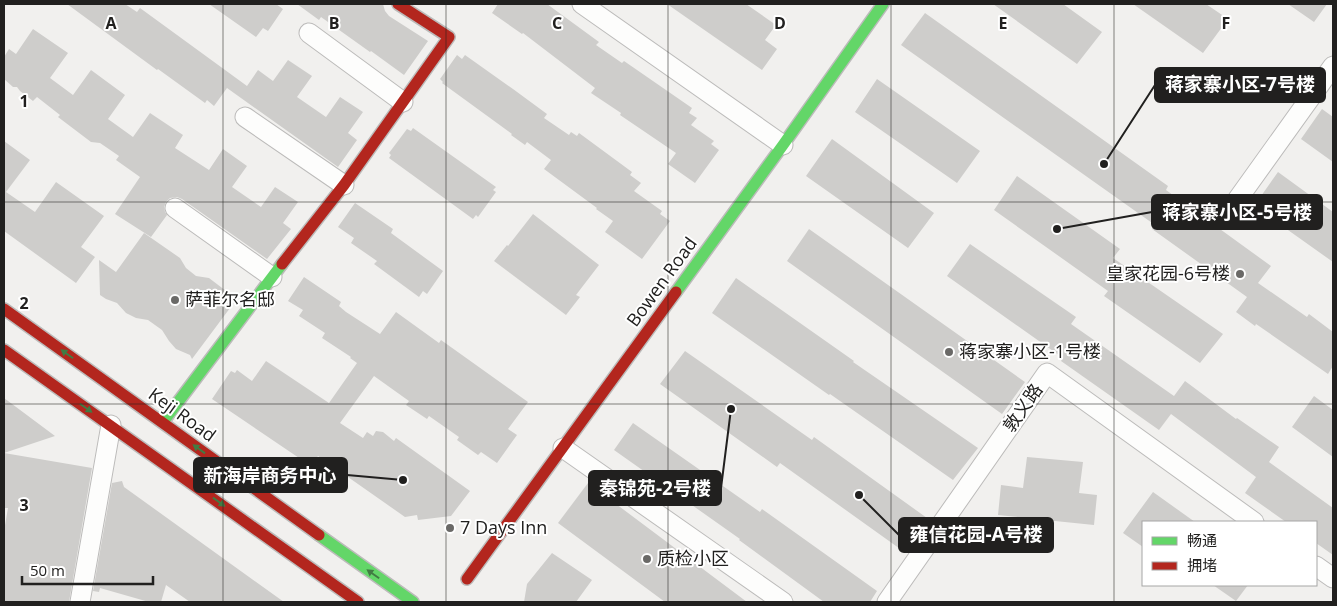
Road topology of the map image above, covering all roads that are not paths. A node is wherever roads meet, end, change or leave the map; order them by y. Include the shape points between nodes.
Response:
1 (398, 4) edge
2 (582, 4) edge
3 (883, 4) edge
4 (309, 33) dead end
5 (1333, 66) edge
6 (403, 102) junction
7 (244, 117) dead end
8 (783, 145) junction
9 (344, 185) junction
10 (1232, 207) dead end
11 (175, 208) dead end
12 (272, 277) junction
13 (4, 309) edge
14 (4, 350) edge
15 (163, 422) junction
16 (111, 426) junction
17 (563, 448) junction
18 (1253, 521) edge
19 (1317, 567) edge
20 (1333, 578) edge
21 (467, 580) dead end
22 (80, 602) edge
23 (358, 602) edge
24 (413, 602) edge
25 (783, 602) edge
26 (887, 602) edge

1 - 6 street via 449,37
2 - 8 street
3 - 8 street, Bowen Road
4 - 6 street
5 - 10 street
6 - 9 street
7 - 9 street
8 - 17 street, Bowen Road
9 - 12 street
11 - 12 street
12 - 15 street
15 -> 13 street, Keji Road
14 -> 16 street
24 -> 15 street, Keji Road
16 - 22 street
16 -> 23 street
17 - 21 street, Bowen Road
17 - 25 street
18 - 26 street, 敦义路 via 1047,373
19 - 20 street

